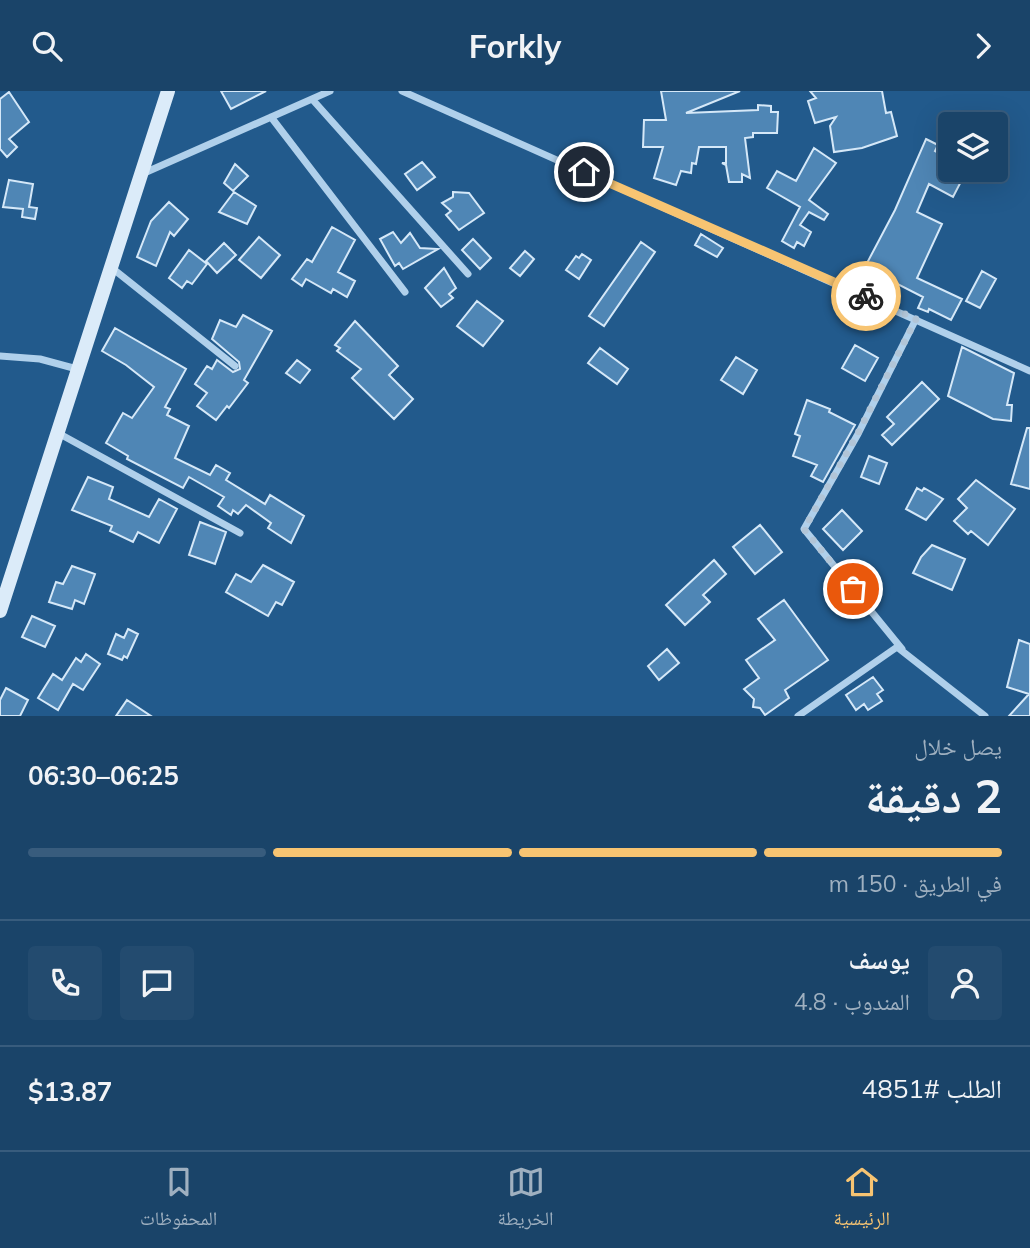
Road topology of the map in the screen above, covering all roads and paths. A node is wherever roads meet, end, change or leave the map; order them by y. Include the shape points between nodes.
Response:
1 (168, 91) edge
2 (330, 91) edge
3 (402, 91) edge
4 (312, 99) junction
5 (271, 117) junction
6 (141, 174) junction
7 (111, 267) junction
8 (468, 274) dead end
9 (405, 292) dead end
10 (916, 319) junction
11 (0, 356) edge
12 (235, 366) dead end
13 (78, 370) junction
14 (1030, 371) edge
15 (58, 433) junction
16 (240, 533) dead end
17 (0, 611) edge
18 (902, 649) junction
19 (798, 716) edge
20 (985, 716) edge

1 - 6 street
2 - 4 street
3 - 10 street
4 - 5 street
4 - 8 street
5 - 6 street
5 - 9 street
6 - 7 street
7 - 12 street
7 - 13 street
10 - 14 street
10 - 18 street via 804,529
11 - 13 street via 40,359
13 - 15 street
15 - 16 street
15 - 17 street
18 - 19 street via 892,649
18 - 20 street

